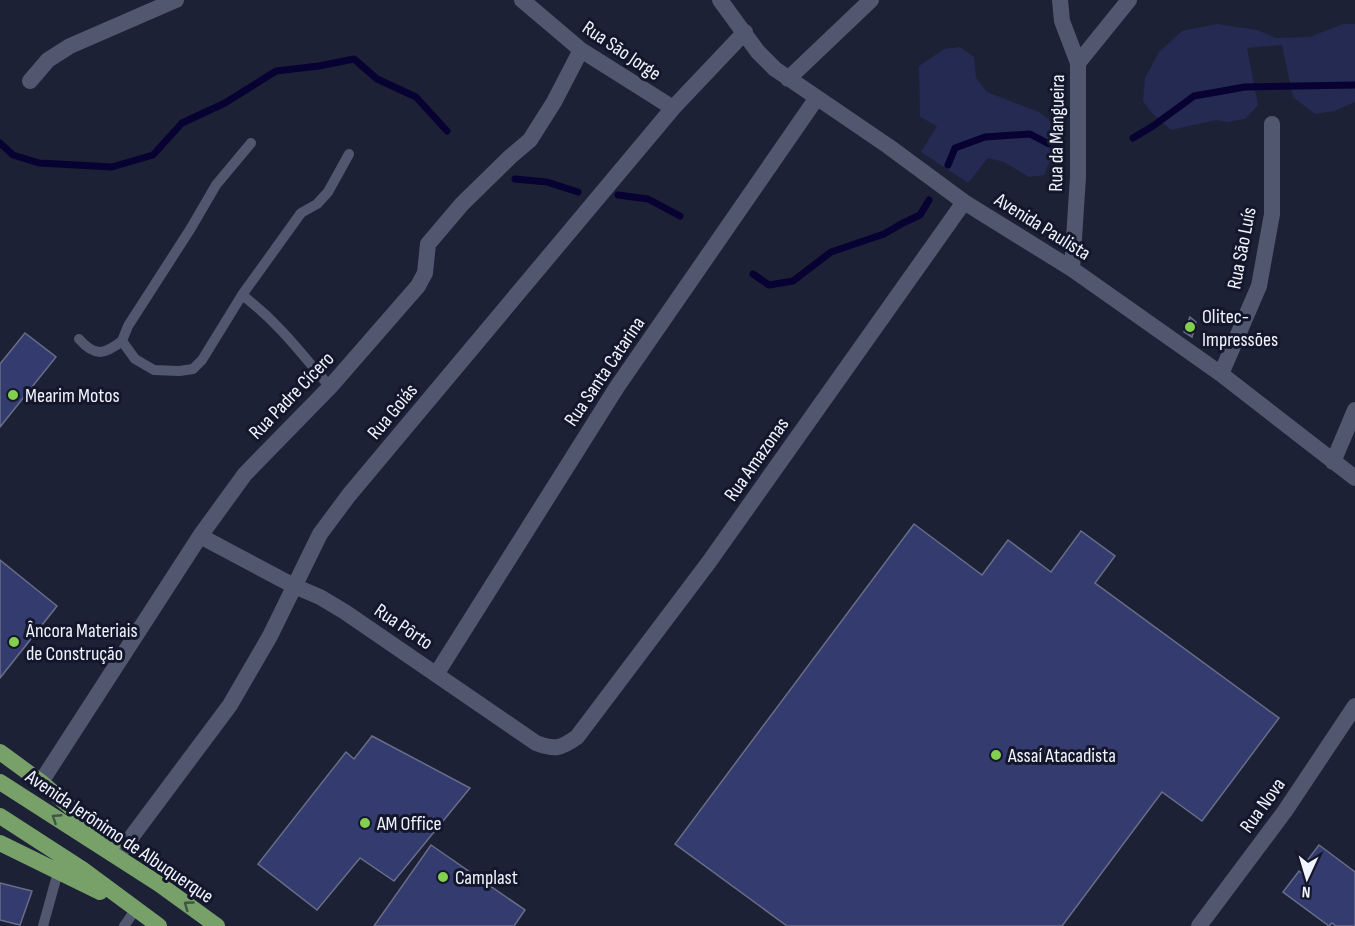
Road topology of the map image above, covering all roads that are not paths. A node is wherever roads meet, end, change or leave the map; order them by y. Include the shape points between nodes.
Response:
1 (176, 0) edge
2 (522, 0) edge
3 (720, 0) edge
4 (871, 0) edge
5 (1060, 0) edge
6 (1130, 0) edge
7 (745, 32) junction
8 (580, 50) junction
9 (1078, 63) junction
10 (788, 79) junction
11 (30, 81) dead end
12 (816, 99) junction
13 (673, 108) junction
14 (1272, 124) dead end
15 (251, 143) dead end
16 (349, 154) dead end
17 (964, 202) junction
18 (1072, 269) junction
19 (242, 295) junction
20 (79, 339) dead end
21 (122, 341) junction
22 (1221, 374) junction
23 (330, 387) junction
24 (1355, 410) edge
25 (1333, 462) junction
26 (1355, 478) edge
27 (200, 536) junction
28 (294, 585) junction
29 (437, 673) junction
30 (1355, 706) edge
31 (577, 737) joint
32 (0, 752) edge
33 (0, 782) edge
34 (41, 782) junction
35 (0, 816) edge
36 (0, 843) edge
37 (121, 851) junction
38 (58, 872) junction
39 (159, 884) junction
40 (136, 909) junction
41 (43, 926) edge
42 (124, 926) edge
43 (159, 926) edge
44 (217, 926) edge
45 (1199, 926) edge

1 - 11 street via 70,46 48,60
2 - 8 street, Rua São Jorge
3 - 7 street, Avenida Paulista
4 - 10 street
5 - 9 street, Rua da Mangueira via 1062,21
6 - 9 street
7 - 10 street, Avenida Paulista via 758,52
7 - 13 street, Rua Goiás
8 - 13 street, Rua São Jorge
8 - 23 street, Rua Padre Cícero via 530,140 462,204 428,244 425,273 418,286
9 - 18 street, Rua da Mangueira via 1078,177
10 - 12 street, Avenida Paulista
12 - 17 street, Avenida Paulista
12 - 29 street, Rua Santa Catarina via 617,387
13 - 28 street, Rua Goiás via 349,495 320,534
14 - 22 street, Rua São Luís via 1272,214 1259,286
15 - 21 lane via 216,185
16 - 19 lane via 327,192 302,213
17 - 18 street, Avenida Paulista
17 - 31 street, Rua Amazonas via 710,562
18 - 22 street, Avenida Paulista
19 - 21 lane via 193,369 154,370 135,359
19 - 23 lane via 266,313
20 - 21 lane via 99,353
22 - 25 street, Avenida Paulista
23 - 27 street, Rua Padre Cícero via 245,474
24 - 25 street
25 - 26 street, Avenida Paulista
27 - 28 street, Rua Pôrto
27 - 34 street, Rua Padre Cícero
28 - 29 street, Rua Pôrto via 345,612
28 - 37 street, Rua Goiás via 230,705
29 - 31 street, Rua Pôrto via 536,743 553,749
30 - 45 street, Rua Nova via 1285,811
32 - 34 main road
39 -> 33 main road, Avenida Jerônimo de Albuquerque
34 - 37 main road
35 - 40 main road
36 - 38 main road
37 - 39 main road
38 - 40 main road
38 - 41 lane
44 -> 39 main road, Avenida Jerônimo de Albuquerque
40 - 42 lane
40 - 43 main road

